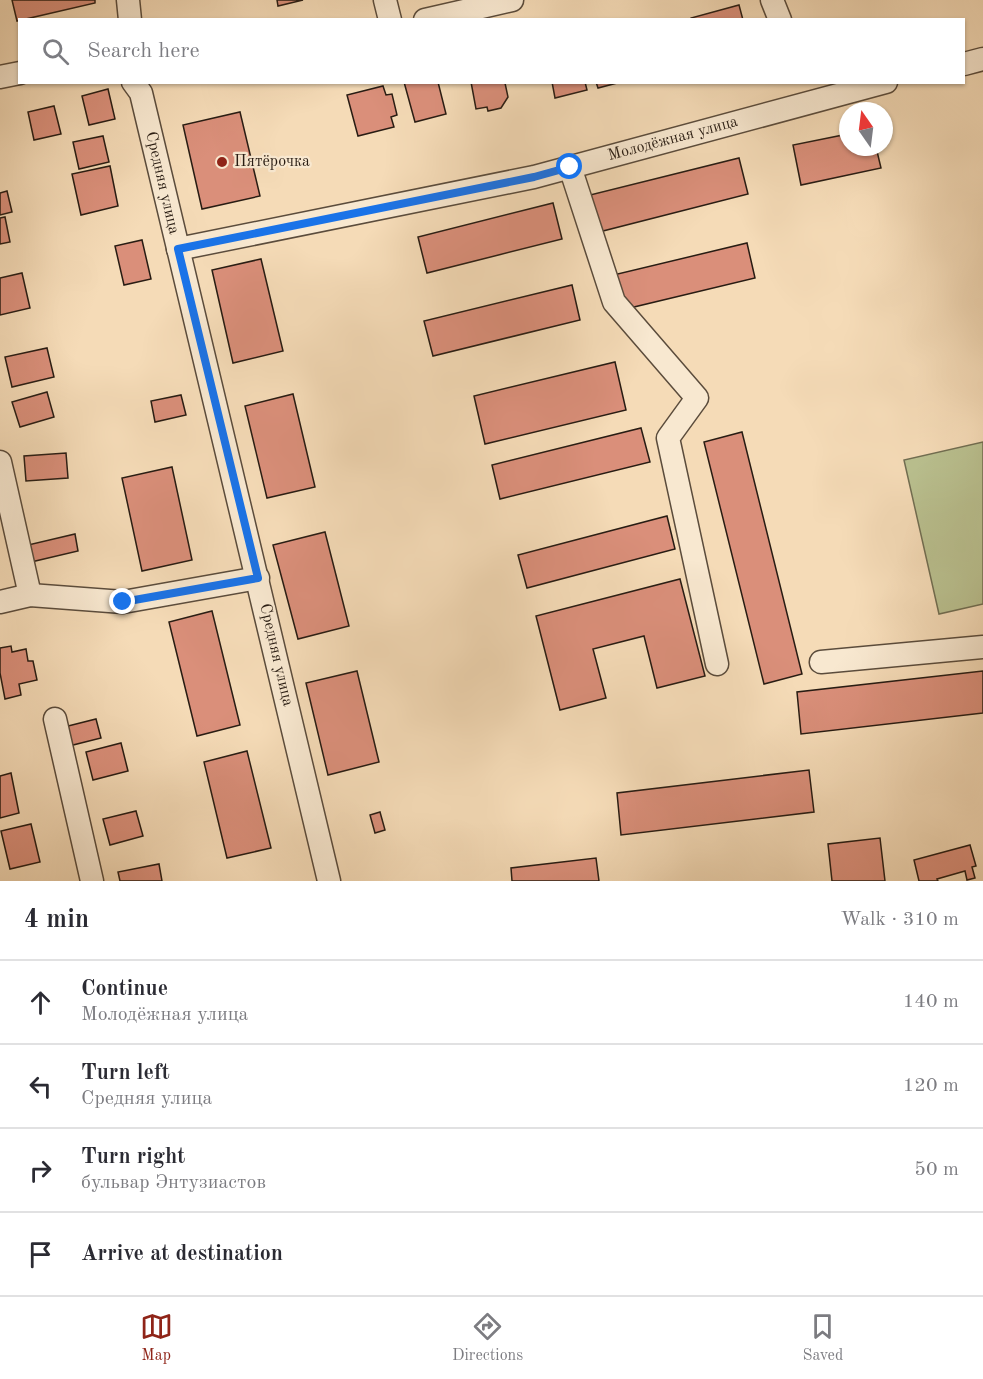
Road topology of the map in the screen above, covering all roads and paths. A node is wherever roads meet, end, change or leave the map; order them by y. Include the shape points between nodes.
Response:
1 (128, 0) edge
2 (385, 0) edge
3 (512, 0) edge
4 (772, 0) edge
5 (130, 18) edge
6 (390, 18) edge
7 (434, 18) edge
8 (779, 18) edge
9 (983, 59) edge
10 (965, 64) edge
11 (18, 73) edge
12 (0, 77) edge
13 (134, 84) edge
14 (870, 84) edge
15 (812, 91) edge
16 (570, 167) junction
17 (178, 249) junction
18 (0, 462) edge
19 (258, 578) junction
20 (30, 595) junction
21 (0, 602) edge
22 (983, 647) edge
23 (821, 662) dead end
24 (717, 664) dead end
25 (55, 719) dead end
26 (92, 881) edge
27 (329, 881) edge

1 - 5 street
2 - 6 street
3 - 7 street
4 - 8 street
9 - 10 street
11 - 12 street
13 - 17 street, Средняя улица via 141,93
14 - 15 street, Молодёжная улица
15 - 16 street, Молодёжная улица
16 - 17 street, Молодёжная улица
16 - 24 street via 614,302 697,398 668,438
17 - 19 street, Средняя улица
18 - 20 street
19 - 20 street via 123,602
19 - 27 street, Средняя улица
20 - 21 street
22 - 23 street
25 - 26 street

